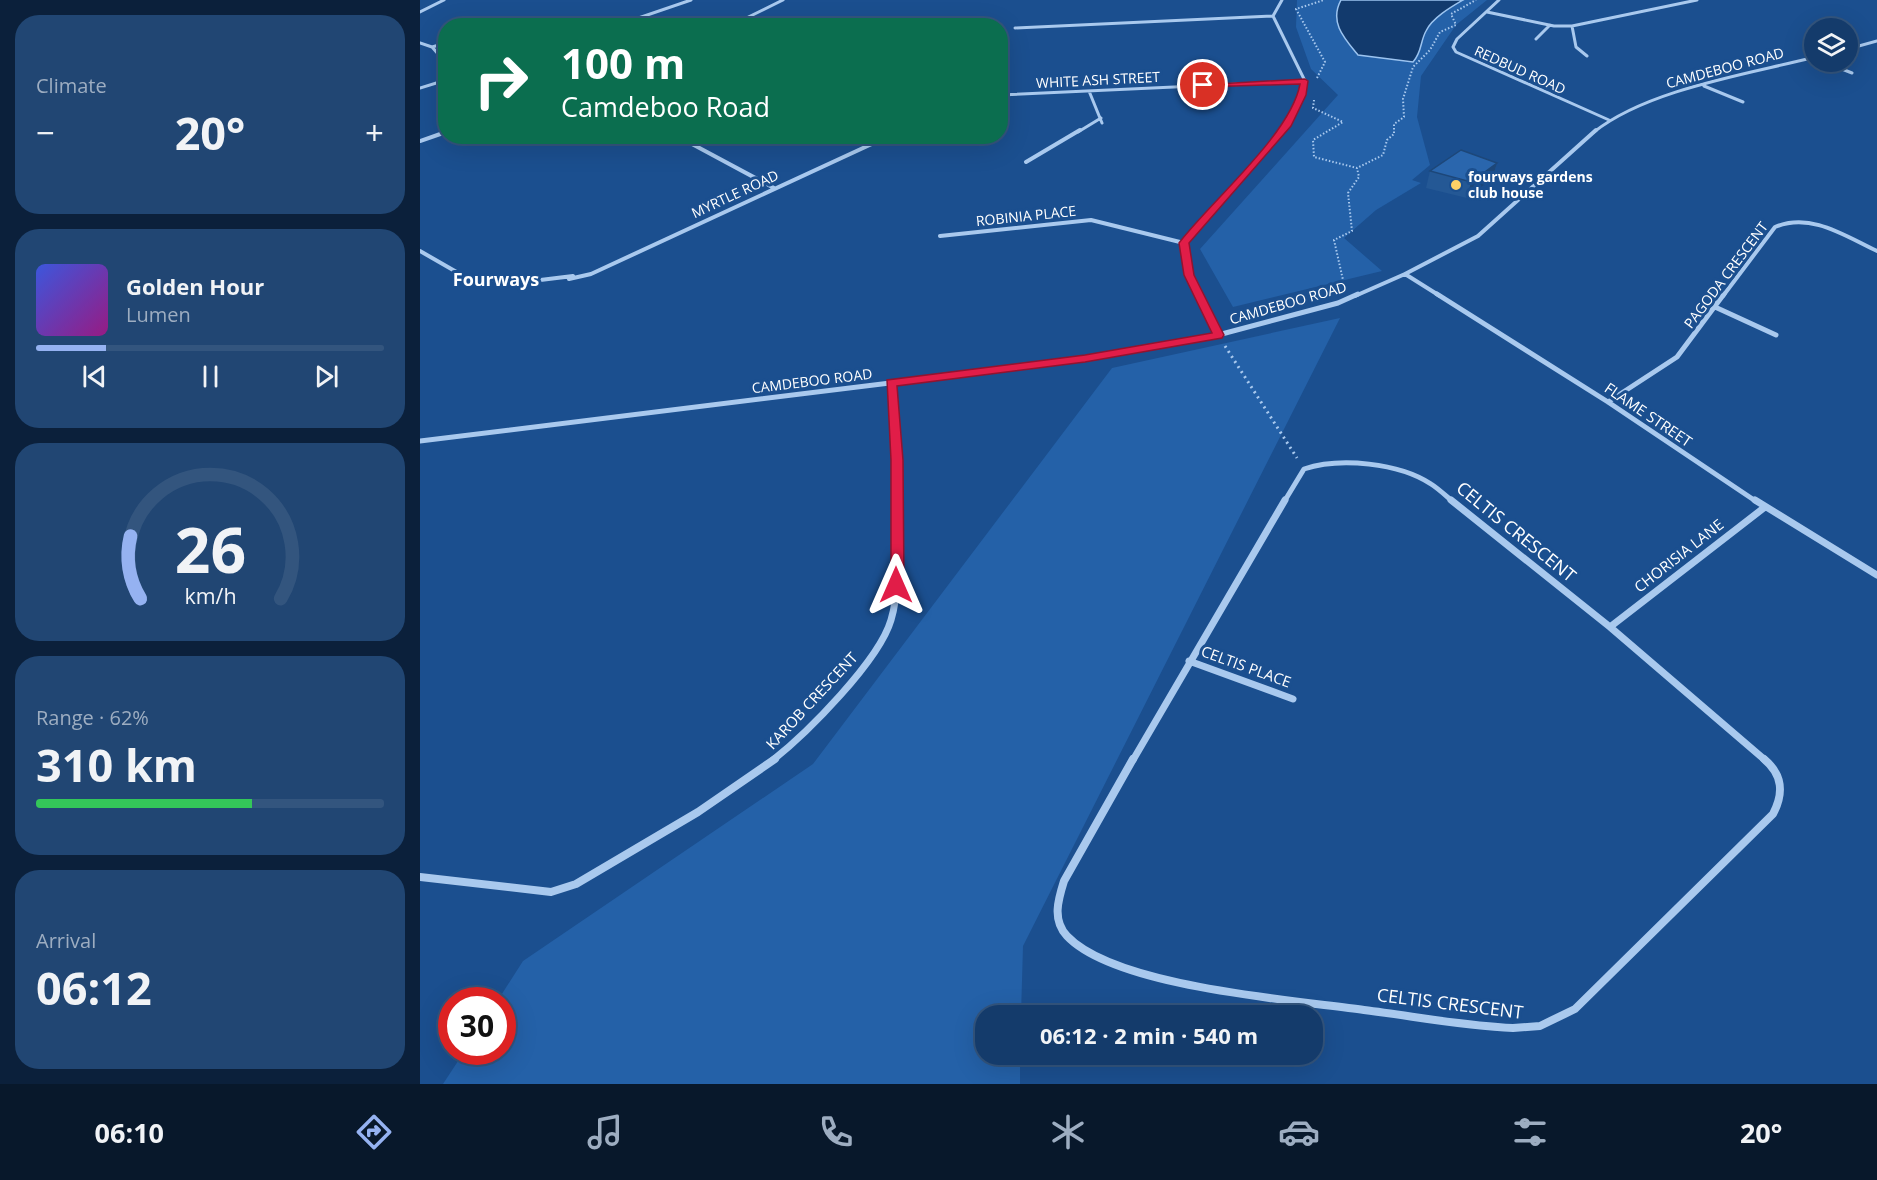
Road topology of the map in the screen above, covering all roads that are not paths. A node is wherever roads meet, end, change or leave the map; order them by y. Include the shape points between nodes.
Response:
1 (444, 0) edge
2 (691, 0) edge
3 (783, 0) edge
4 (1282, 0) edge
5 (1499, 0) edge
6 (1697, 0) edge
7 (420, 12) edge
8 (1486, 12) junction
9 (1274, 16) junction
10 (638, 18) edge
11 (745, 18) edge
12 (1550, 25) junction
13 (1572, 26) junction
14 (1015, 28) dead end
15 (1536, 39) dead end
16 (1877, 41) edge
17 (420, 43) edge
18 (438, 45) edge
19 (1858, 46) edge
20 (432, 47) junction
21 (438, 54) edge
22 (1587, 56) dead end
23 (1804, 60) edge
24 (1305, 81) junction
25 (438, 82) edge
26 (1704, 85) junction
27 (420, 88) edge
28 (1089, 91) junction
29 (1008, 95) edge
30 (1743, 102) dead end
31 (1609, 120) junction
32 (438, 135) edge
33 (420, 141) edge
34 (692, 144) dead end
35 (871, 144) edge
36 (1026, 162) dead end
37 (774, 188) junction
38 (940, 236) dead end
39 (1184, 243) junction
40 (420, 251) edge
41 (1877, 251) edge
42 (1405, 274) junction
43 (1714, 307) junction
44 (1218, 335) junction
45 (1776, 335) dead end
46 (891, 383) junction
47 (1608, 402) junction
48 (420, 441) edge
49 (1764, 507) junction
50 (1877, 575) edge
51 (1610, 627) junction
52 (1189, 661) junction
53 (1293, 699) dead end
54 (420, 877) edge

1 - 7 street
2 - 10 street
3 - 11 street
4 - 9 street
5 - 8 street, REDBUD ROAD
6 - 13 street
8 - 12 street
8 - 31 street, REDBUD ROAD via 1454,43 1456,52
9 - 14 street
9 - 24 street
12 - 13 street
12 - 15 street
13 - 22 street via 1576,47
16 - 19 street
17 - 20 street
18 - 20 street
20 - 21 street
23 - 26 street, CAMDEBOO ROAD
24 - 28 street, WHITE ASH STREET
24 - 39 street via 1288,124
25 - 27 street
26 - 30 street
26 - 31 street, CAMDEBOO ROAD via 1664,96
28 - 29 street, WHITE ASH STREET
28 - 36 street via 1101,120
31 - 42 street, CAMDEBOO ROAD via 1493,226
32 - 33 street
34 - 37 street
35 - 37 street, MYRTLE ROAD
37 - 40 street, MYRTLE ROAD via 591,274 524,282 467,279
38 - 39 street, ROBINIA PLACE via 1091,220
39 - 44 street via 1189,275
41 - 43 street, PAGODA CRESCENT via 1810,223 1784,221 1775,227
42 - 44 street, CAMDEBOO ROAD via 1338,303
42 - 47 street, FLAME STREET
43 - 45 street
43 - 47 street, PAGODA CRESCENT via 1677,357
44 - 46 street, CAMDEBOO ROAD via 1085,359
46 - 48 street, CAMDEBOO ROAD
46 - 54 street, KAROB CRESCENT via 897,460 896,585 891,621 865,666 798,741 698,812 576,884 551,892
47 - 49 street, FLAME STREET
49 - 50 street, FLAME STREET
49 - 51 street, CHORISIA LANE
51 - 52 street, CELTIS CRESCENT via 1416,475 1377,465 1319,464 1304,469
51 - 52 street, CELTIS CRESCENT via 1772,766 1783,785 1780,801 1773,814 1575,1009 1551,1024 1528,1030 1189,986 1142,975 1102,957 1060,928 1057,911 1064,881
52 - 53 street, CELTIS PLACE

